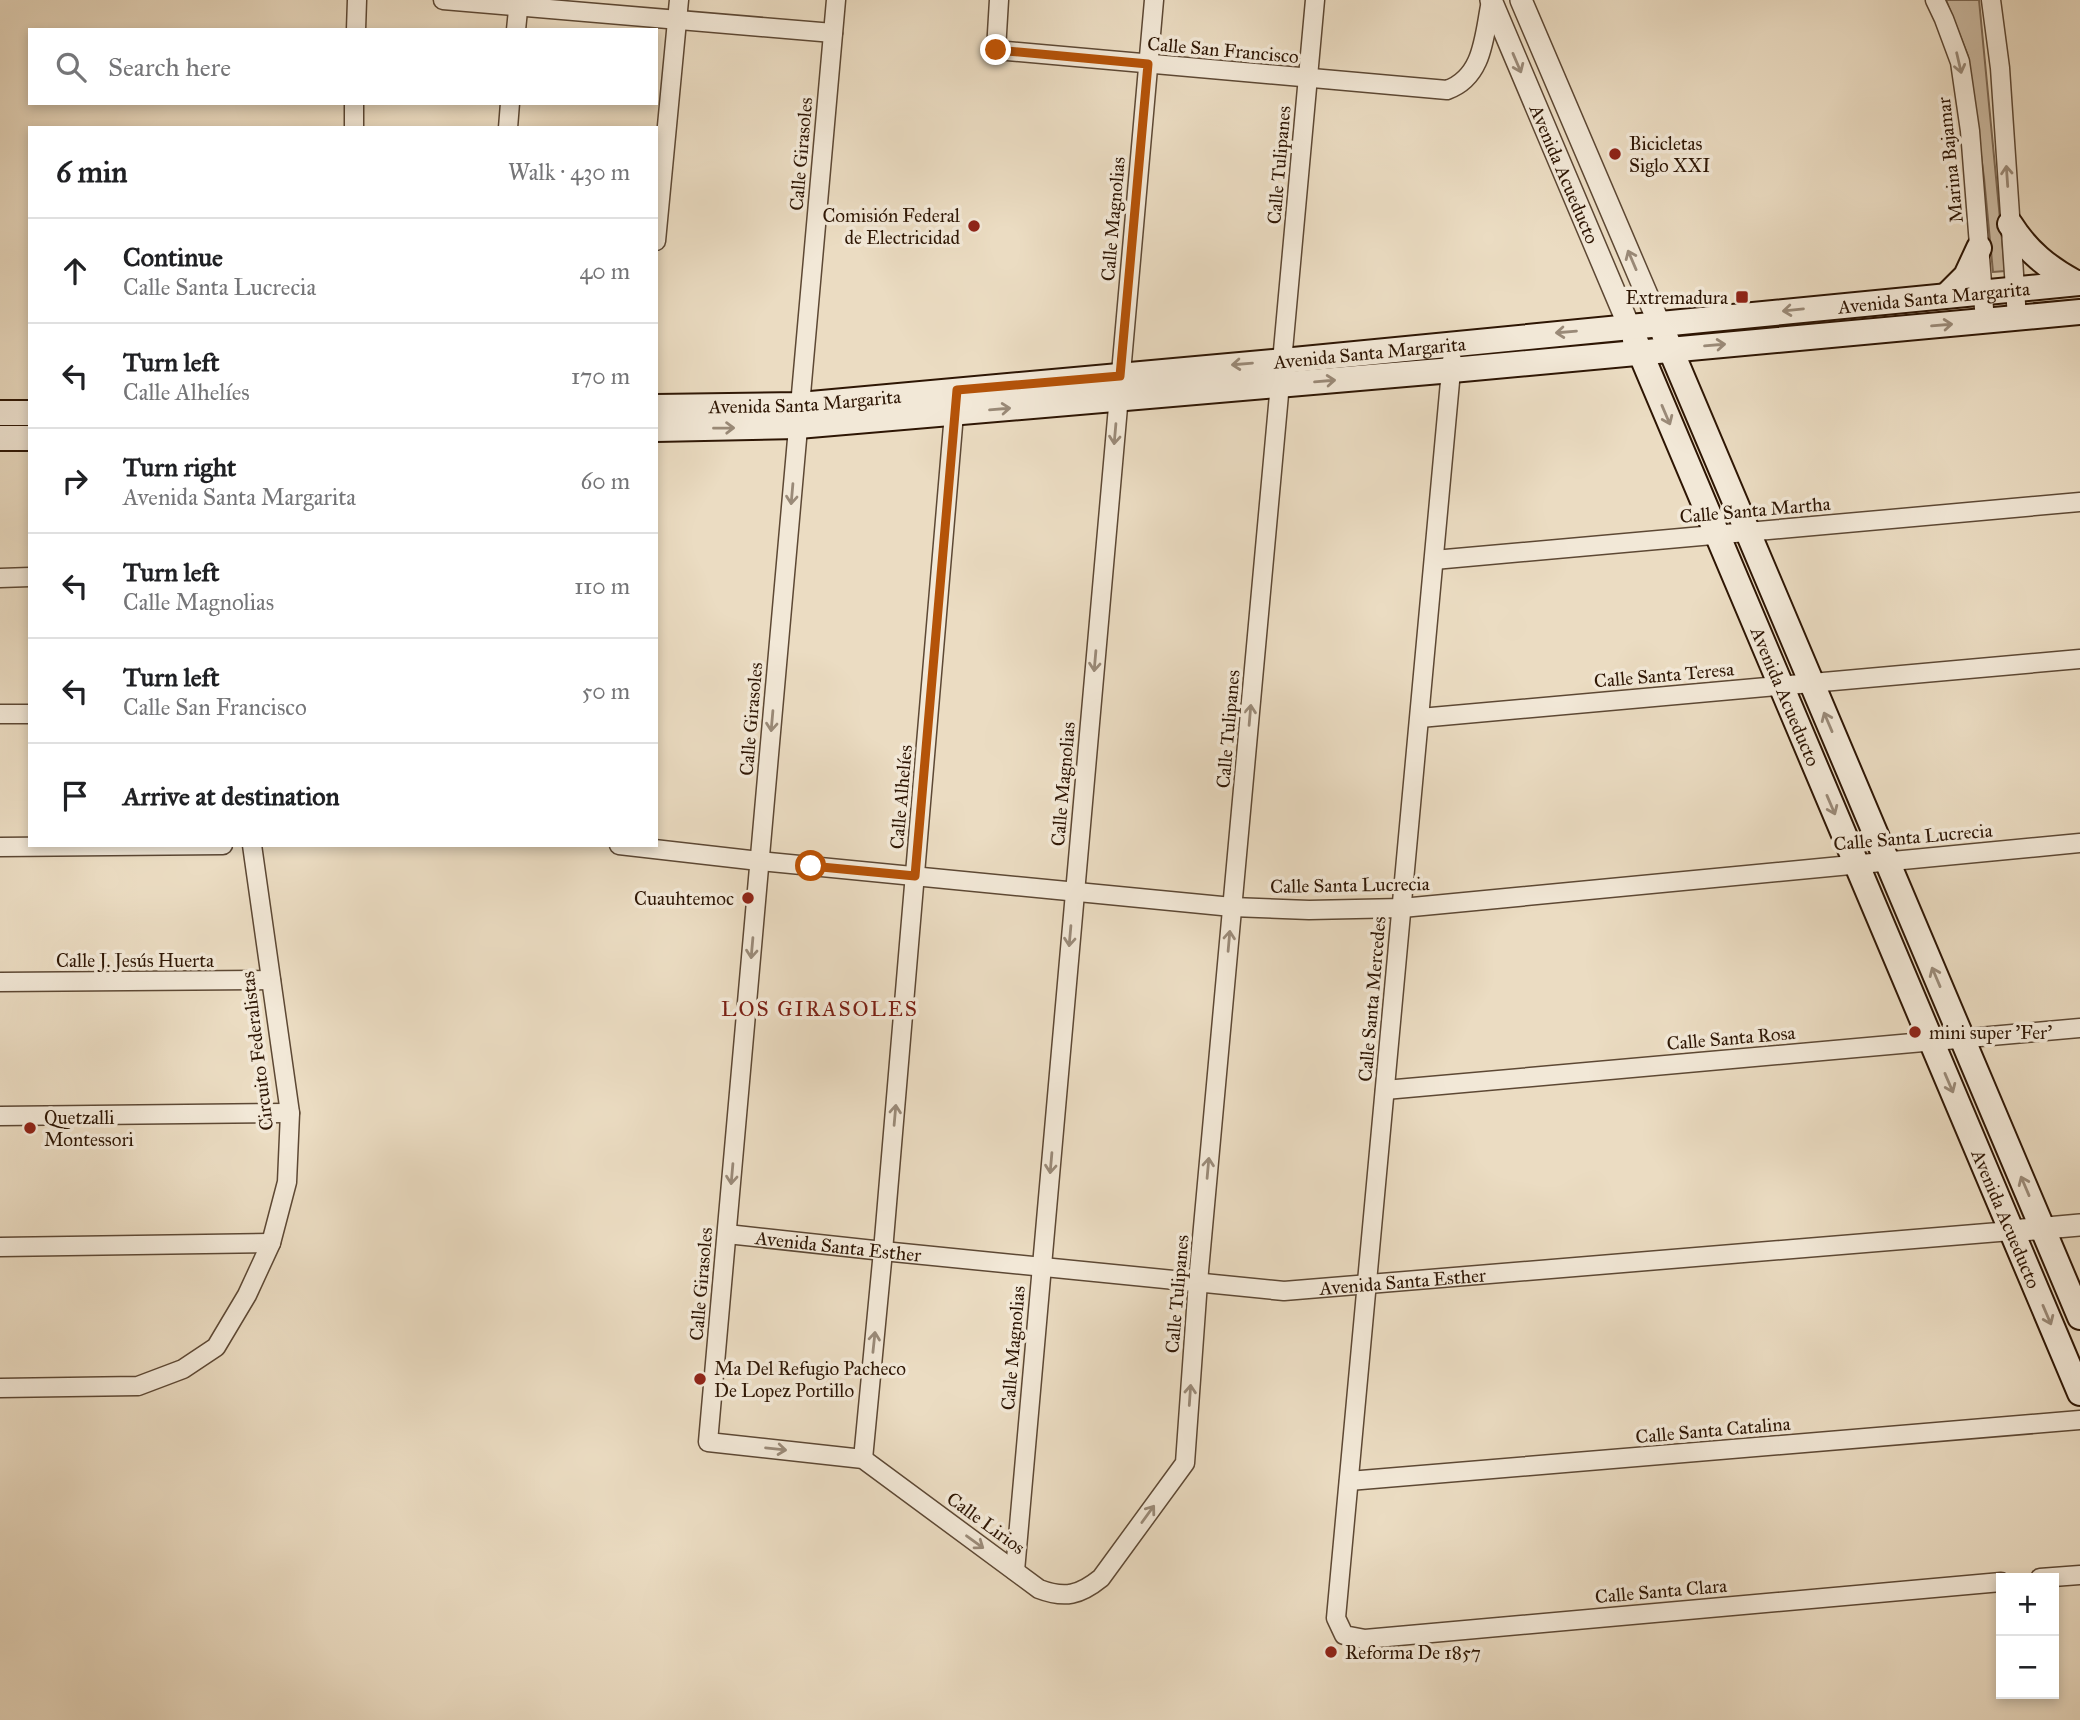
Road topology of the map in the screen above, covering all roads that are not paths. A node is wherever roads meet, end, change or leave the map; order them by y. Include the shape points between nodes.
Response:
1 (357, 0) edge
2 (443, 0) edge
3 (679, 0) edge
4 (836, 0) edge
5 (999, 0) edge
6 (1154, 0) edge
7 (1315, 0) edge
8 (1492, 0) edge
9 (1521, 0) edge
10 (1934, 0) edge
11 (1991, 0) edge
12 (519, 3) edge
13 (677, 20) junction
14 (356, 28) edge
15 (516, 28) edge
16 (833, 33) junction
17 (1148, 64) junction
18 (1308, 79) junction
19 (354, 105) edge
20 (510, 105) edge
21 (354, 126) edge
22 (508, 126) edge
23 (658, 220) edge
24 (2010, 224) junction
25 (1979, 248) junction
26 (2078, 283) edge
27 (2014, 289) junction
28 (1982, 292) junction
29 (1948, 294) junction
30 (2080, 312) edge
31 (2017, 318) junction
32 (1985, 321) junction
33 (1659, 323) junction
34 (1629, 326) junction
35 (1452, 342) junction
36 (1670, 349) junction
37 (1640, 352) junction
38 (1452, 370) junction
39 (1281, 373) junction
40 (1119, 387) junction
41 (956, 402) junction
42 (658, 407) edge
43 (0, 413) edge
44 (28, 413) edge
45 (799, 416) junction
46 (658, 429) edge
47 (0, 438) edge
48 (28, 438) edge
49 (2080, 502) edge
50 (1748, 532) junction
51 (1717, 534) junction
52 (1434, 560) junction
53 (0, 578) edge
54 (28, 578) edge
55 (2080, 659) edge
56 (1812, 683) junction
57 (1781, 686) junction
58 (0, 714) edge
59 (28, 714) edge
60 (1420, 718) junction
61 (2080, 843) edge
62 (74, 847) edge
63 (251, 847) edge
64 (629, 847) edge
65 (0, 848) edge
66 (1887, 860) junction
67 (759, 861) junction
68 (1856, 863) junction
69 (915, 876) junction
70 (1074, 892) junction
71 (1233, 907) junction
72 (1402, 908) junction
73 (271, 980) junction
74 (0, 982) edge
75 (2080, 1028) edge
76 (1962, 1038) junction
77 (1931, 1041) junction
78 (1385, 1090) junction
79 (290, 1113) junction
80 (0, 1116) edge
81 (2080, 1225) edge
82 (2042, 1228) junction
83 (2011, 1231) junction
84 (727, 1234) junction
85 (271, 1243) junction
86 (0, 1247) edge
87 (883, 1251) junction
88 (1041, 1267) junction
89 (1198, 1282) junction
90 (1366, 1286) junction
91 (2080, 1317) edge
92 (0, 1388) edge
93 (2080, 1394) edge
94 (2080, 1420) edge
95 (863, 1459) junction
96 (1185, 1463) joint
97 (1349, 1482) junction
98 (1015, 1571) junction
99 (2080, 1575) edge
100 (2059, 1577) edge
101 (1996, 1582) edge
102 (1336, 1618) joint

1 - 14 street
2 - 12 street
3 - 13 street
4 - 16 street, Calle Girasoles
5 - 17 street, Calle San Francisco via 996,50
6 - 17 street, Calle Magnolias
7 - 18 street, Calle Tulipanes
8 - 18 street, Calle San Francisco via 1481,53 1471,76 1460,85 1447,90
8 -> 34 street, Avenida Acueducto
33 -> 9 street, Avenida Acueducto
10 -> 25 street, Marina Bajamar via 1960,62
24 -> 11 street
12 - 13 street
12 - 15 street
13 - 16 street
13 - 23 street
16 - 45 street, Calle Girasoles
17 - 18 street, Calle San Francisco
17 - 40 street, Calle Magnolias
18 - 39 street, Calle Tulipanes
19 - 21 street
20 - 22 street
24 - 26 main road via 2028,249
24 - 27 street
25 - 28 street, Marina Bajamar
25 - 29 main road via 1966,276
26 - 27 main road, Avenida Santa Margarita
27 - 28 main road, Avenida Santa Margarita
27 - 31 street
28 - 29 main road, Avenida Santa Margarita
28 - 32 street, Marina Bajamar
29 -> 33 main road, Avenida Santa Margarita
30 - 31 main road, Avenida Santa Margarita
31 - 32 main road, Avenida Santa Margarita
36 -> 32 main road, Avenida Santa Margarita
33 - 34 main road, Avenida Santa Margarita
33 - 36 main road, Avenida Acueducto
34 -> 35 main road, Avenida Santa Margarita
34 - 37 main road, Avenida Acueducto
35 - 38 street, Calle Santa Mercedes
35 - 39 main road, Avenida Santa Margarita
36 - 37 main road, Avenida Santa Margarita
36 - 50 main road, Avenida Acueducto
37 - 38 main road, Avenida Santa Margarita
37 -> 51 main road, Avenida Acueducto
39 -> 38 main road, Avenida Santa Margarita
38 - 52 street, Calle Santa Mercedes
39 - 40 main road, Avenida Santa Margarita
71 -> 39 street, Calle Tulipanes
40 - 41 main road, Avenida Santa Margarita
40 -> 70 street, Calle Magnolias
41 - 45 main road, Avenida Santa Margarita
41 - 69 street, Calle Alhelíes
42 - 45 main road, Avenida Santa Margarita
43 - 44 main road
46 -> 45 main road, Avenida Santa Margarita
45 -> 67 street, Calle Girasoles
47 - 48 main road
49 - 50 street, Calle Santa Martha
50 - 51 street, Calle Santa Martha
50 - 56 main road, Avenida Acueducto
51 - 52 street, Calle Santa Martha
51 - 57 main road, Avenida Acueducto
52 - 60 street, Calle Santa Mercedes
53 - 54 street
55 - 56 street, Calle Santa Teresa
56 - 57 street, Calle Santa Teresa
66 -> 56 main road, Avenida Acueducto
57 - 60 street, Calle Santa Teresa
57 -> 68 main road, Avenida Acueducto
58 - 59 street
60 - 72 street, Calle Santa Mercedes
61 - 66 street, Calle Santa Lucrecia
62 - 65 street
63 - 73 street, Circuito Federalistas
64 - 67 street, Calle Santa Lucrecia
66 - 68 street, Calle Santa Lucrecia
76 -> 66 main road, Avenida Acueducto
67 - 69 street, Calle Santa Lucrecia
67 -> 84 street, Calle Girasoles
68 - 72 street, Calle Santa Lucrecia
68 - 77 main road, Avenida Acueducto
69 - 70 street, Calle Santa Lucrecia
87 -> 69 street, Calle Alhelíes
70 - 71 street, Calle Santa Lucrecia
70 -> 88 street, Calle Magnolias
71 - 72 street, Calle Santa Lucrecia
89 -> 71 street, Calle Tulipanes
72 - 78 street, Calle Santa Mercedes
73 - 74 street, Calle J. Jesús Huerta
73 - 79 street, Circuito Federalistas
75 - 76 street, Calle Santa Rosa
76 - 77 street, Calle Santa Rosa
82 -> 76 main road, Avenida Acueducto
77 - 78 street, Calle Santa Rosa
77 -> 83 main road, Avenida Acueducto
78 - 90 street, Calle Santa Mercedes
79 - 80 street
79 - 85 street, Circuito Federalistas via 287,1182
81 - 82 street, Avenida Santa Esther
82 - 83 street, Avenida Santa Esther
82 - 91 main road, Avenida Acueducto
83 - 90 street, Avenida Santa Esther
83 -> 93 main road, Avenida Acueducto
84 - 87 street, Avenida Santa Esther
84 -> 95 street, Calle Girasoles via 708,1442
85 - 86 street
85 - 92 street, Circuito Federalistas via 216,1347 183,1369 138,1386
87 - 88 street, Avenida Santa Esther
95 -> 87 street, Calle Alhelíes
88 - 89 street, Avenida Santa Esther
88 - 98 street, Calle Magnolias
89 - 90 street, Avenida Santa Esther via 1284,1291
96 -> 89 street, Calle Tulipanes
90 - 97 street, Calle Santa Mercedes
94 - 97 street, Calle Santa Catalina
95 -> 98 street, Calle Lirios
98 -> 96 street, Calle Lirios via 1049,1593 1070,1596 1087,1590 1101,1578
97 - 102 street, Calle Santa Mercedes
99 - 100 street
101 - 102 street, Calle Santa Clara via 1365,1639 1345,1635

